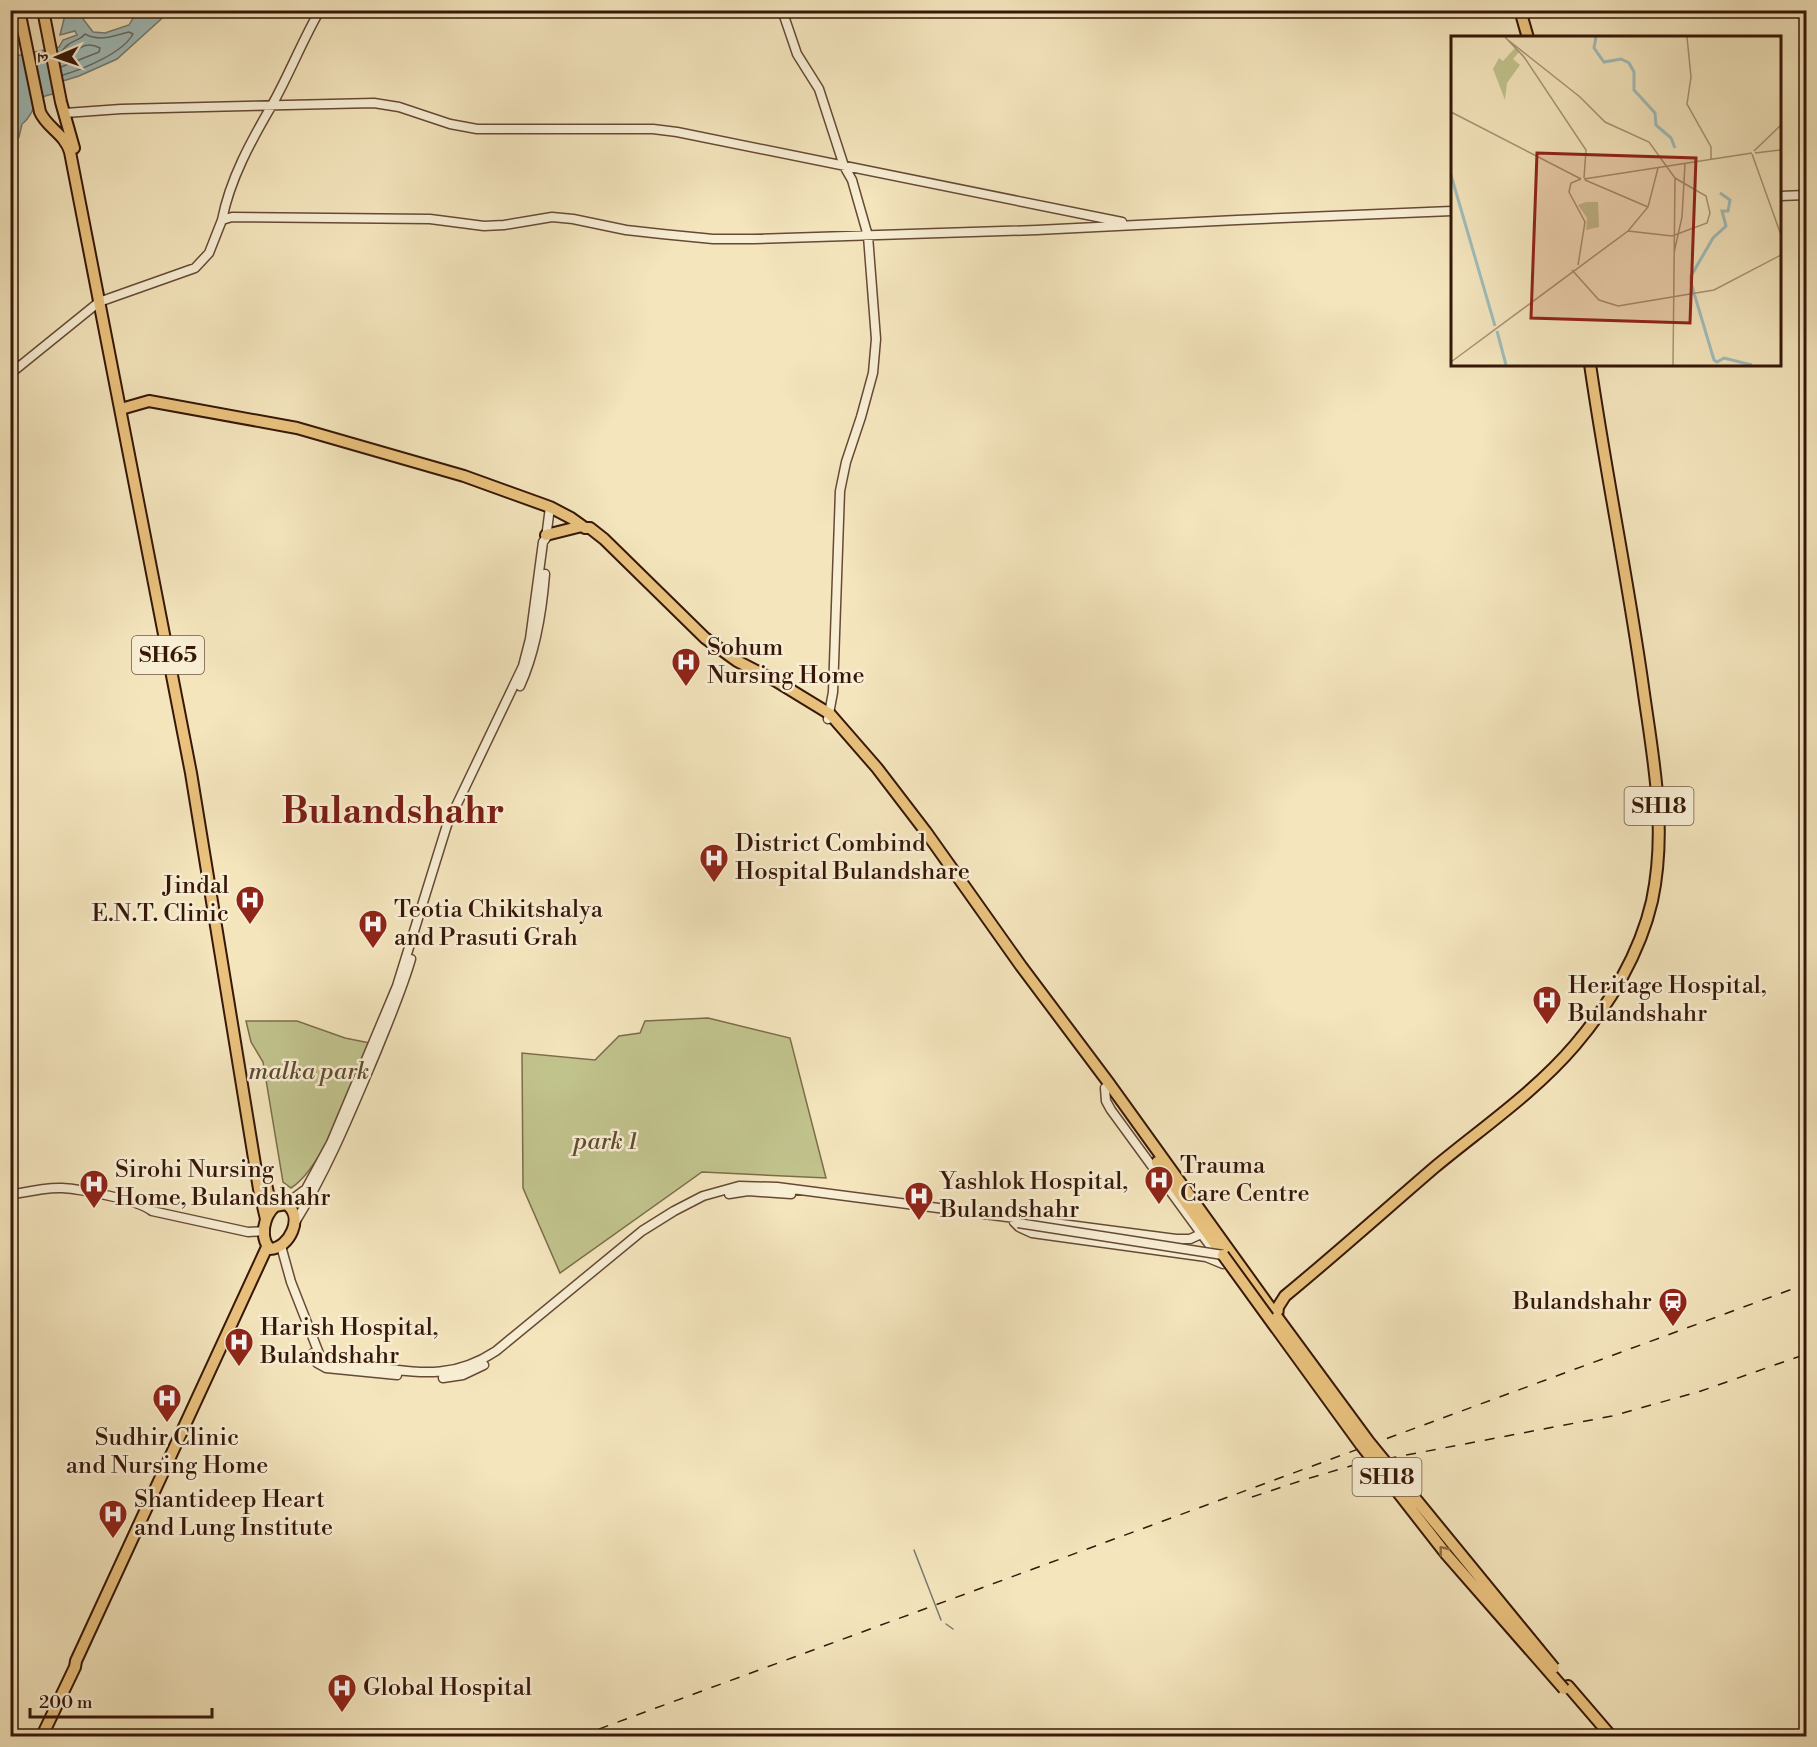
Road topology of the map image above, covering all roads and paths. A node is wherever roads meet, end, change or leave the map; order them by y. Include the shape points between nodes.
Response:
1 (43, 10) edge
2 (320, 10) edge
3 (782, 10) edge
4 (1520, 10) edge
5 (19, 12) edge
6 (1527, 36) edge
7 (271, 106) junction
8 (63, 107) junction
9 (844, 166) junction
10 (1806, 195) edge
11 (1781, 196) edge
12 (1451, 211) edge
13 (222, 220) junction
14 (1134, 224) junction
15 (868, 236) junction
16 (101, 301) junction
17 (1590, 366) edge
18 (10, 374) edge
19 (123, 408) junction
20 (550, 507) junction
21 (584, 527) junction
22 (546, 537) junction
23 (829, 717) junction
24 (1105, 1088) junction
25 (10, 1195) edge
26 (280, 1205) junction
27 (1016, 1222) junction
28 (265, 1225) junction
29 (294, 1225) junction
30 (1201, 1234) junction
31 (274, 1248) junction
32 (1223, 1255) junction
33 (1277, 1317) junction
34 (1566, 1687) junction
35 (42, 1737) edge
36 (1603, 1737) edge
37 (1611, 1737) edge

1 - 8 main road, SH65
2 - 7 street
3 - 9 street via 797,54 819,89
4 - 6 main road
5 - 16 main road, SH65 via 43,119 69,146
7 - 8 street
7 - 9 street via 374,103 477,129 653,129
7 - 13 street via 245,154
8 - 16 main road, SH65 via 89,219
9 - 14 street
9 - 15 street via 852,180
10 - 11 street
12 - 14 street
13 - 15 street via 418,219 484,226 552,217 713,239
13 - 16 street via 209,253 195,268
14 - 15 street
15 - 23 street via 876,339 872,379 840,491
16 - 18 street
16 - 19 main road, SH65
17 - 33 main road, SH18 via 1659,799 1658,858 1645,927 1620,981 1574,1046 1285,1296
19 - 20 main road via 149,401 297,429 464,476
19 - 26 main road, SH65 via 189,734 264,1175 268,1193
19 - 28 main road, SH65 via 191,773
20 - 21 main road
20 - 22 street
21 - 22 main road
21 - 23 main road via 604,539 705,638
22 - 26 street via 523,666 447,825 397,986 331,1143 306,1189
22 - 29 street via 545,584 528,668 451,827 393,1013 336,1146
23 - 24 main road via 922,835
23 - 33 main road via 877,768 926,832
24 - 30 street via 1111,1110
24 - 32 main road
25 - 28 street via 61,1188 248,1232
26 - 28 main road
26 - 29 main road, SH65 via 292,1209
27 - 30 street via 1032,1233 1206,1257 1223,1264
27 - 31 street via 760,1191 708,1200 645,1236 500,1356 463,1375 447,1378 320,1366
27 - 32 street, bridge
28 - 31 main road, SH65 via 264,1239
29 - 31 main road via 289,1238
30 - 31 street via 1176,1239 777,1187 739,1186 703,1197 642,1231 496,1351 479,1362 446,1372 324,1361
31 - 35 main road via 83,1659 75,1667
34 -> 32 main road, SH18, bridge via 1446,1554 1360,1445
33 - 34 main road, SH18, bridge via 1369,1442
34 - 36 main road, SH18
34 - 37 main road, SH18

